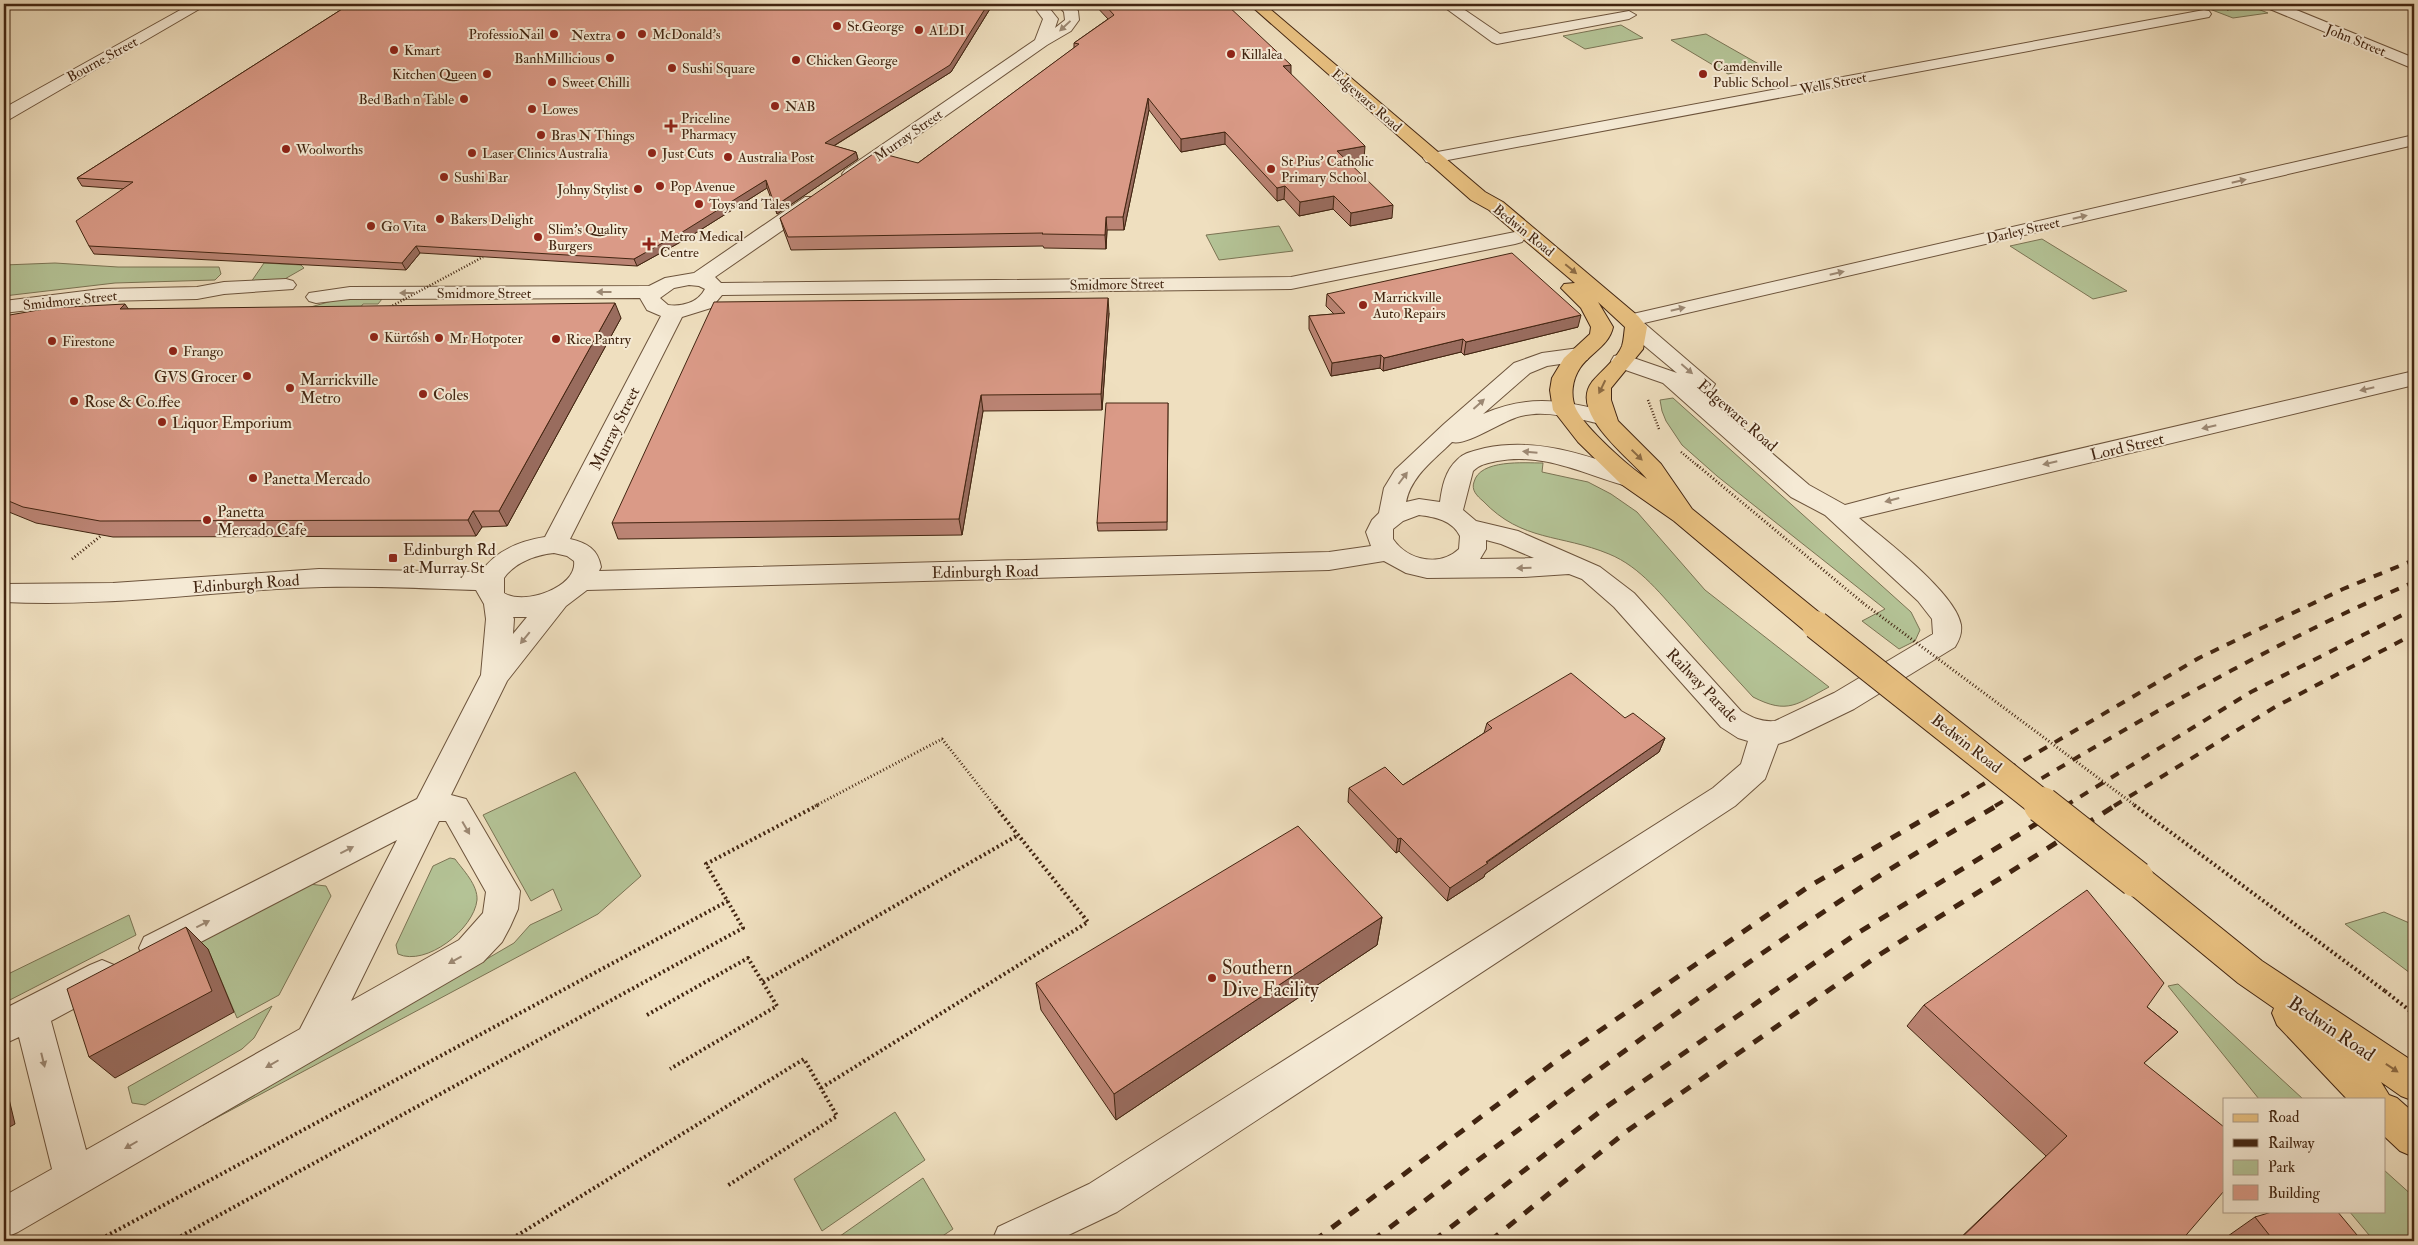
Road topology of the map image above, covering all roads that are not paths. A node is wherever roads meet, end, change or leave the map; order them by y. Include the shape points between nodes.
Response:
1 (201, 4) edge
2 (1039, 4) edge
3 (1064, 4) edge
4 (1256, 4) edge
5 (1447, 4) edge
6 (2178, 4) edge
7 (2271, 4) edge
8 (1629, 15) dead end
9 (1042, 42) junction
10 (2414, 64) edge
11 (4, 115) edge
12 (2414, 140) edge
13 (1432, 158) junction
14 (1478, 196) junction
15 (1515, 238) junction
16 (707, 284) junction
17 (653, 292) junction
18 (4, 308) edge
19 (674, 312) junction
20 (1634, 323) junction
21 (1579, 355) junction
22 (1622, 361) junction
23 (2414, 378) edge
24 (1713, 404) junction
25 (1565, 410) junction
26 (1605, 418) junction
27 (1432, 450) junction
28 (1630, 479) junction
29 (1837, 512) junction
30 (1392, 515) junction
31 (1683, 515) junction
32 (1459, 520) junction
33 (554, 544) junction
34 (1388, 552) junction
35 (1573, 564) junction
36 (1447, 568) junction
37 (582, 581) junction
38 (493, 592) junction
39 (4, 593) edge
40 (555, 601) junction
41 (495, 675) junction
42 (1766, 734) junction
43 (429, 808) junction
44 (2250, 972) junction
45 (18, 1020) edge
46 (314, 1039) junction
47 (2414, 1083) edge
48 (2371, 1098) edge
49 (2386, 1113) edge
50 (2414, 1138) edge
51 (74, 1178) junction
52 (4, 1218) edge
53 (1012, 1241) edge

1 - 11 street, Bourne Street
2 - 9 street via 1051,19
3 -> 9 street, Murray Street via 1071,11 1072,20 1066,28
4 - 13 main road, Edgeware Road
5 - 8 street via 1497,39
6 - 13 street, Wells Street via 2204,14
7 - 10 street, John Street
9 - 16 street, Murray Street via 829,189
20 -> 12 street, Darley Street
13 - 14 main road, Edgeware Road
14 - 15 main road, Bedwin Road via 1483,208
14 -> 20 main road, Bedwin Road via 1496,206
15 - 16 street, Smidmore Street via 1291,283
15 - 21 main road, Bedwin Road via 1594,312 1602,327 1600,336
16 - 17 street, Smidmore Street via 673,281
16 - 19 street, Murray Street via 710,300
17 -> 18 street, Smidmore Street via 350,293 300,288 213,298 196,292 101,295
17 - 19 street via 650,298 655,308
19 - 33 street, Murray Street
20 - 22 main road, Bedwin Road via 1632,349
20 -> 24 street, Edgeware Road
21 - 25 main road, Bedwin Road via 1563,378 1561,390
27 -> 21 street via 1522,368 1542,360
22 - 24 street, Edgeware Road via 1670,378
22 -> 26 main road, Bedwin Road via 1600,387 1598,395
23 -> 29 street, Lord Street
24 - 29 street, Edgeware Road via 1781,464 1800,491
25 - 26 street
25 - 27 street via 1532,407 1518,410 1480,424
25 - 28 main road, Bedwin Road via 1586,437
26 -> 31 main road, Bedwin Road via 1652,470
30 -> 27 street via 1396,488 1404,475
28 - 31 main road, Bedwin Road
28 -> 32 street via 1549,453 1517,451 1493,454 1473,459 1464,466
29 - 42 street, Edgeware Road via 1923,589 1943,614 1948,635 1914,660 1844,701 1779,732
30 - 32 street via 1419,507
30 - 34 street via 1380,530 1380,538
31 - 44 main road, Bedwin Road, bridge
32 - 35 street, Railway Parade
32 - 36 street via 1473,536 1473,546 1460,563
33 - 37 street via 567,545 584,555 588,562
33 - 38 street via 521,552 506,560 495,570
34 - 36 street via 1418,568
34 - 37 street, Edinburgh Road via 1329,562
35 -> 36 street
35 - 42 street, Railway Parade via 1591,573 1624,600 1731,719 1749,730
37 - 40 street
38 - 39 street, Edinburgh Road via 378,578 296,579 104,594 49,596
38 - 40 street via 524,608
38 - 41 street via 500,618
40 -> 41 street
41 - 43 street
42 - 53 street via 1754,770 1724,797 1103,1198
45 -> 43 street
43 - 46 street
43 -> 46 street via 455,808 503,891 504,903 499,918 488,936 471,951
44 -> 47 main road, Bedwin Road
44 - 48 main road, Bedwin Road
45 -> 51 street
46 -> 51 street
49 - 50 main road
51 - 52 street

